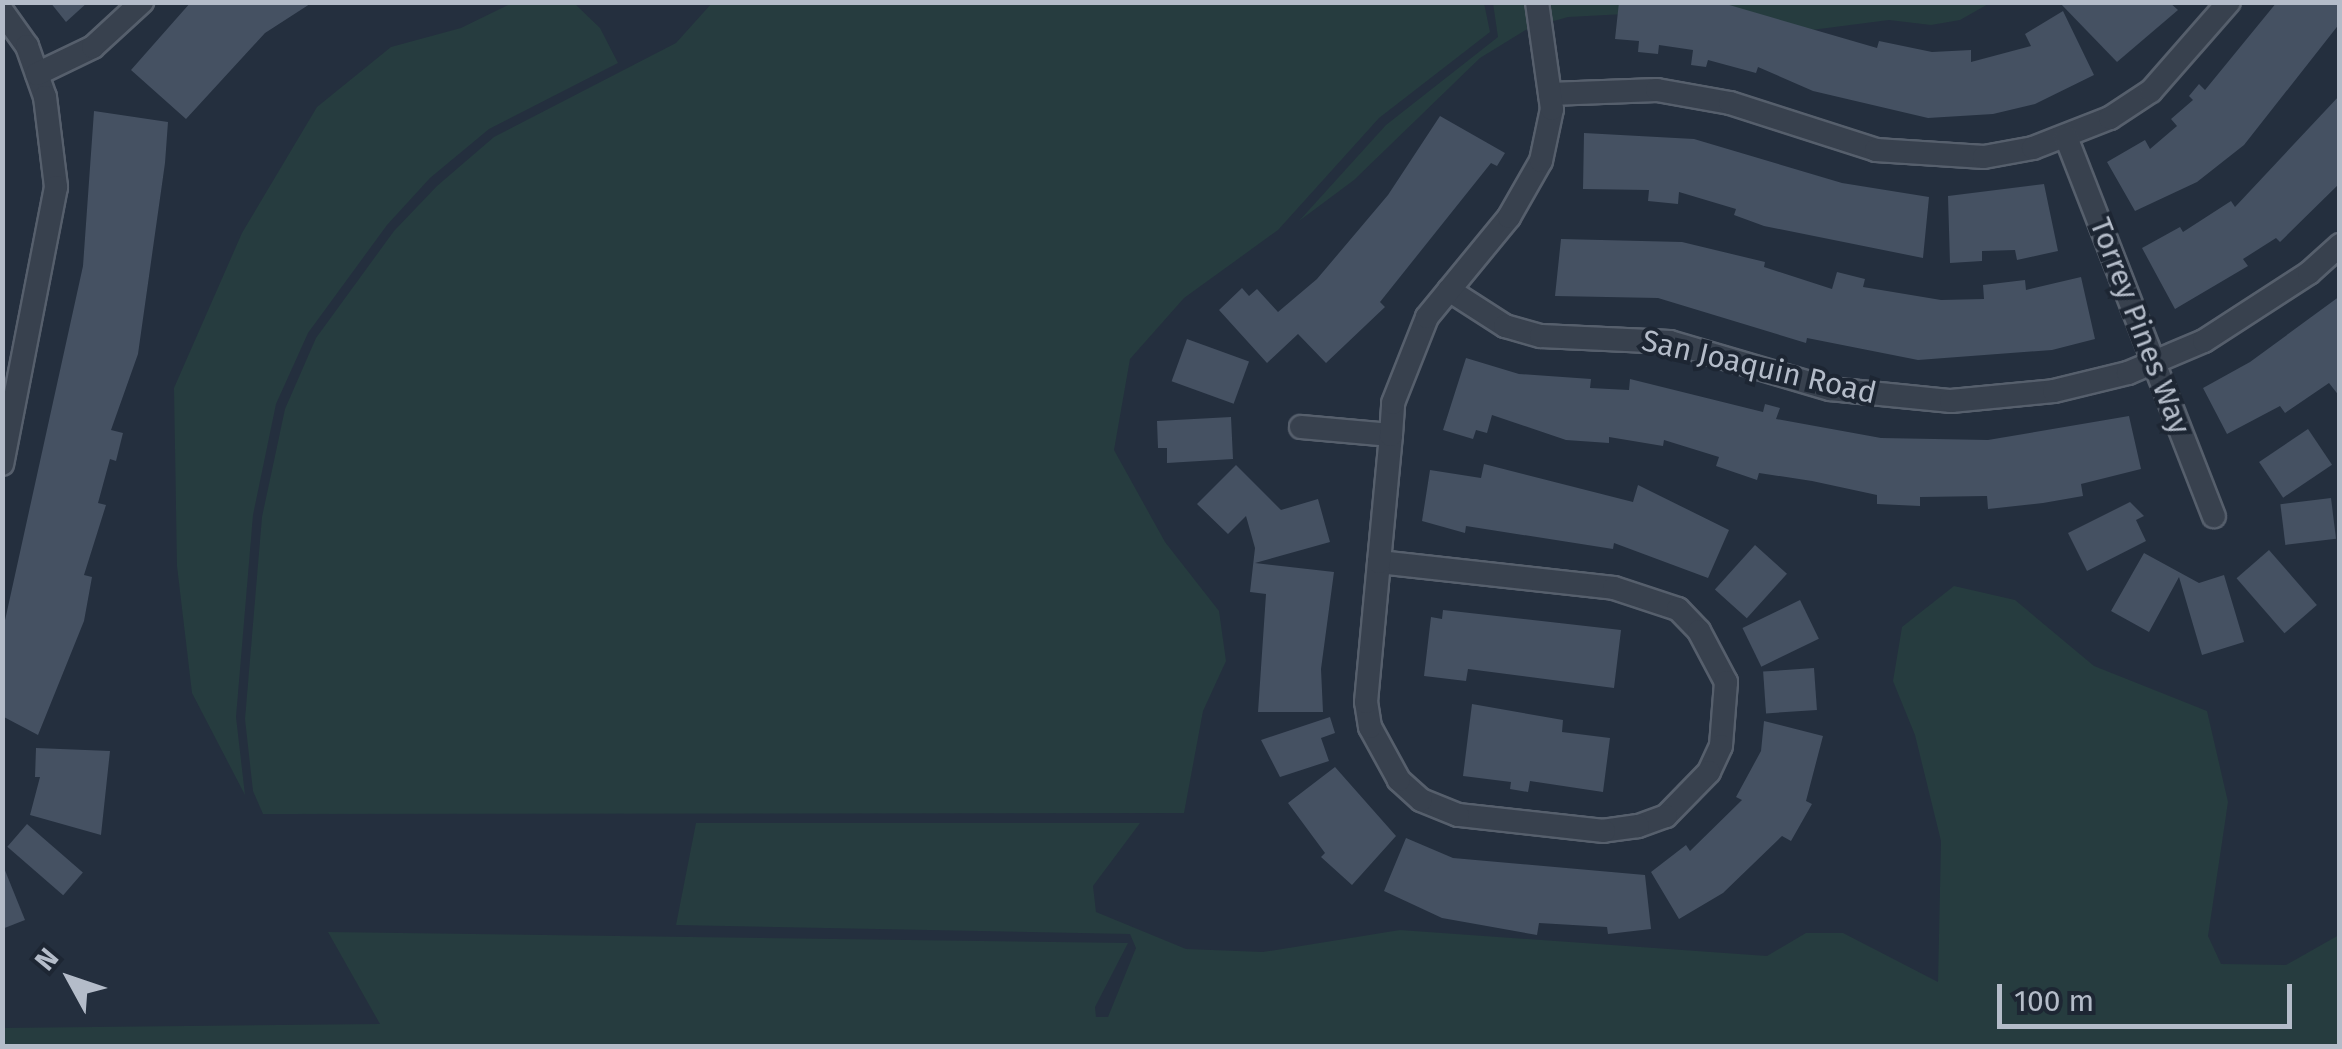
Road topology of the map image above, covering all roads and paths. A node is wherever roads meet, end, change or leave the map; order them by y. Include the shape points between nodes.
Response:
1 (142, 2) edge
2 (1538, 2) edge
3 (2229, 2) edge
4 (2, 11) edge
5 (37, 74) junction
6 (1550, 94) junction
7 (2066, 137) junction
8 (2340, 244) edge
9 (1449, 290) junction
10 (2154, 362) junction
11 (1301, 427) dead end
12 (1391, 435) junction
13 (2, 464) edge
14 (2214, 516) dead end
15 (1378, 562) junction

1 - 5 street via 94,47
2 - 6 street
3 - 7 street via 2151,91
4 - 5 street
5 - 13 street via 56,187
6 - 7 street via 1658,90 1730,103 1876,150 1945,158 1984,157
6 - 9 street via 1548,131 1529,187
7 - 10 street, Torrey Pines Way
8 - 10 street, San Joaquin Road via 2261,306
9 - 10 street, San Joaquin Road via 1505,326 1540,336 1670,342 1830,389 1882,396 2004,398
9 - 12 street via 1412,347
10 - 14 street, Torrey Pines Way
11 - 12 street
12 - 15 street
15 - 15 street via 1614,588 1678,609 1700,631 1726,682 1721,746 1709,772 1666,816 1604,831 1458,815 1421,800 1382,756 1366,702

